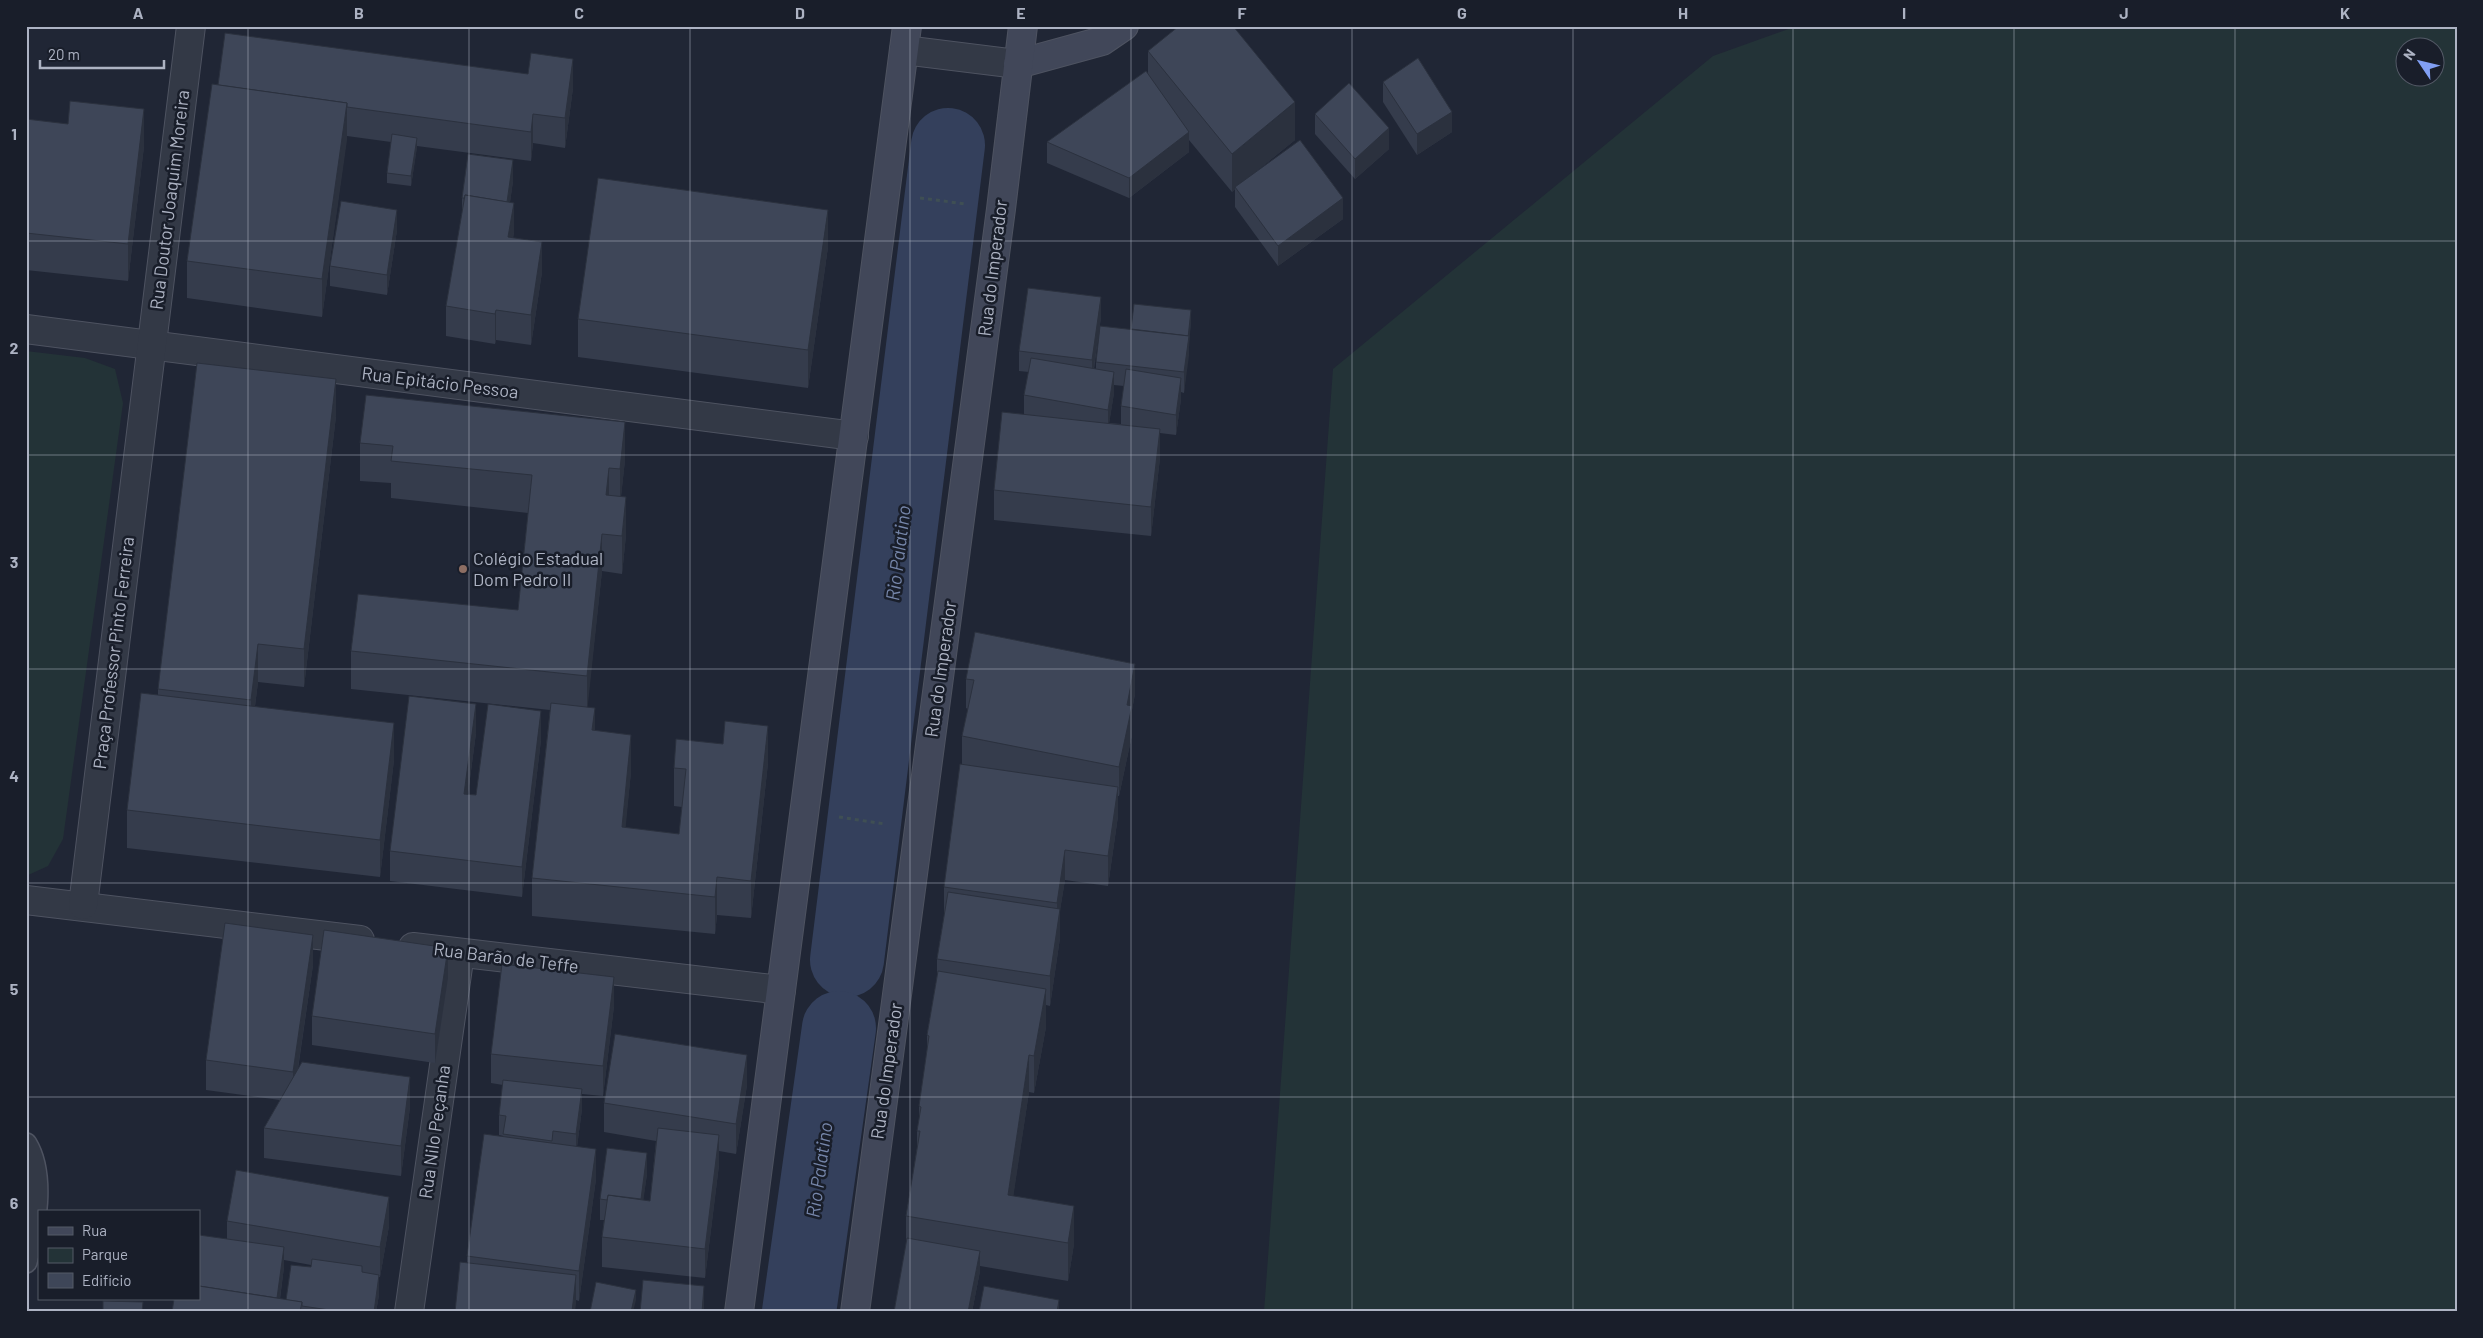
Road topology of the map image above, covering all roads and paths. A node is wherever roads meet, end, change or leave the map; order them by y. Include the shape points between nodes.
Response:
1 (192, 26) edge
2 (1023, 26) edge
3 (1124, 26) edge
4 (906, 38) edge
5 (1018, 64) junction
6 (884, 193) junction
7 (1001, 209) junction
8 (26, 329) edge
9 (152, 345) junction
10 (854, 436) junction
11 (806, 813) junction
12 (919, 829) junction
13 (26, 900) edge
14 (83, 905) junction
15 (460, 953) junction
16 (781, 990) junction
17 (26, 1144) edge
18 (26, 1262) edge
19 (410, 1312) edge
20 (739, 1312) edge
21 (855, 1312) edge

1 - 9 street, Rua Doutor Joaquim Moreira
2 - 5 main road, Rua do Imperador
3 - 5 main road via 1102,41
4 - 5 street
4 - 6 main road
5 - 7 main road, Rua do Imperador
6 - 7 path
6 - 10 main road
7 - 12 main road, Rua do Imperador
8 - 9 street, Rua Epitácio Pessoa
9 - 10 street, Rua Epitácio Pessoa
9 - 14 street, Praça Professor Pinto Ferreira
10 - 11 main road
11 - 12 path
11 - 16 main road
12 - 21 main road, Rua do Imperador
13 - 14 street
14 - 15 street, Rua Barão de Teffe
15 - 16 street, Rua Barão de Teffe
15 - 19 street, Rua Nilo Peçanha
16 - 20 main road
17 - 18 lane via 36,1179 35,1228

